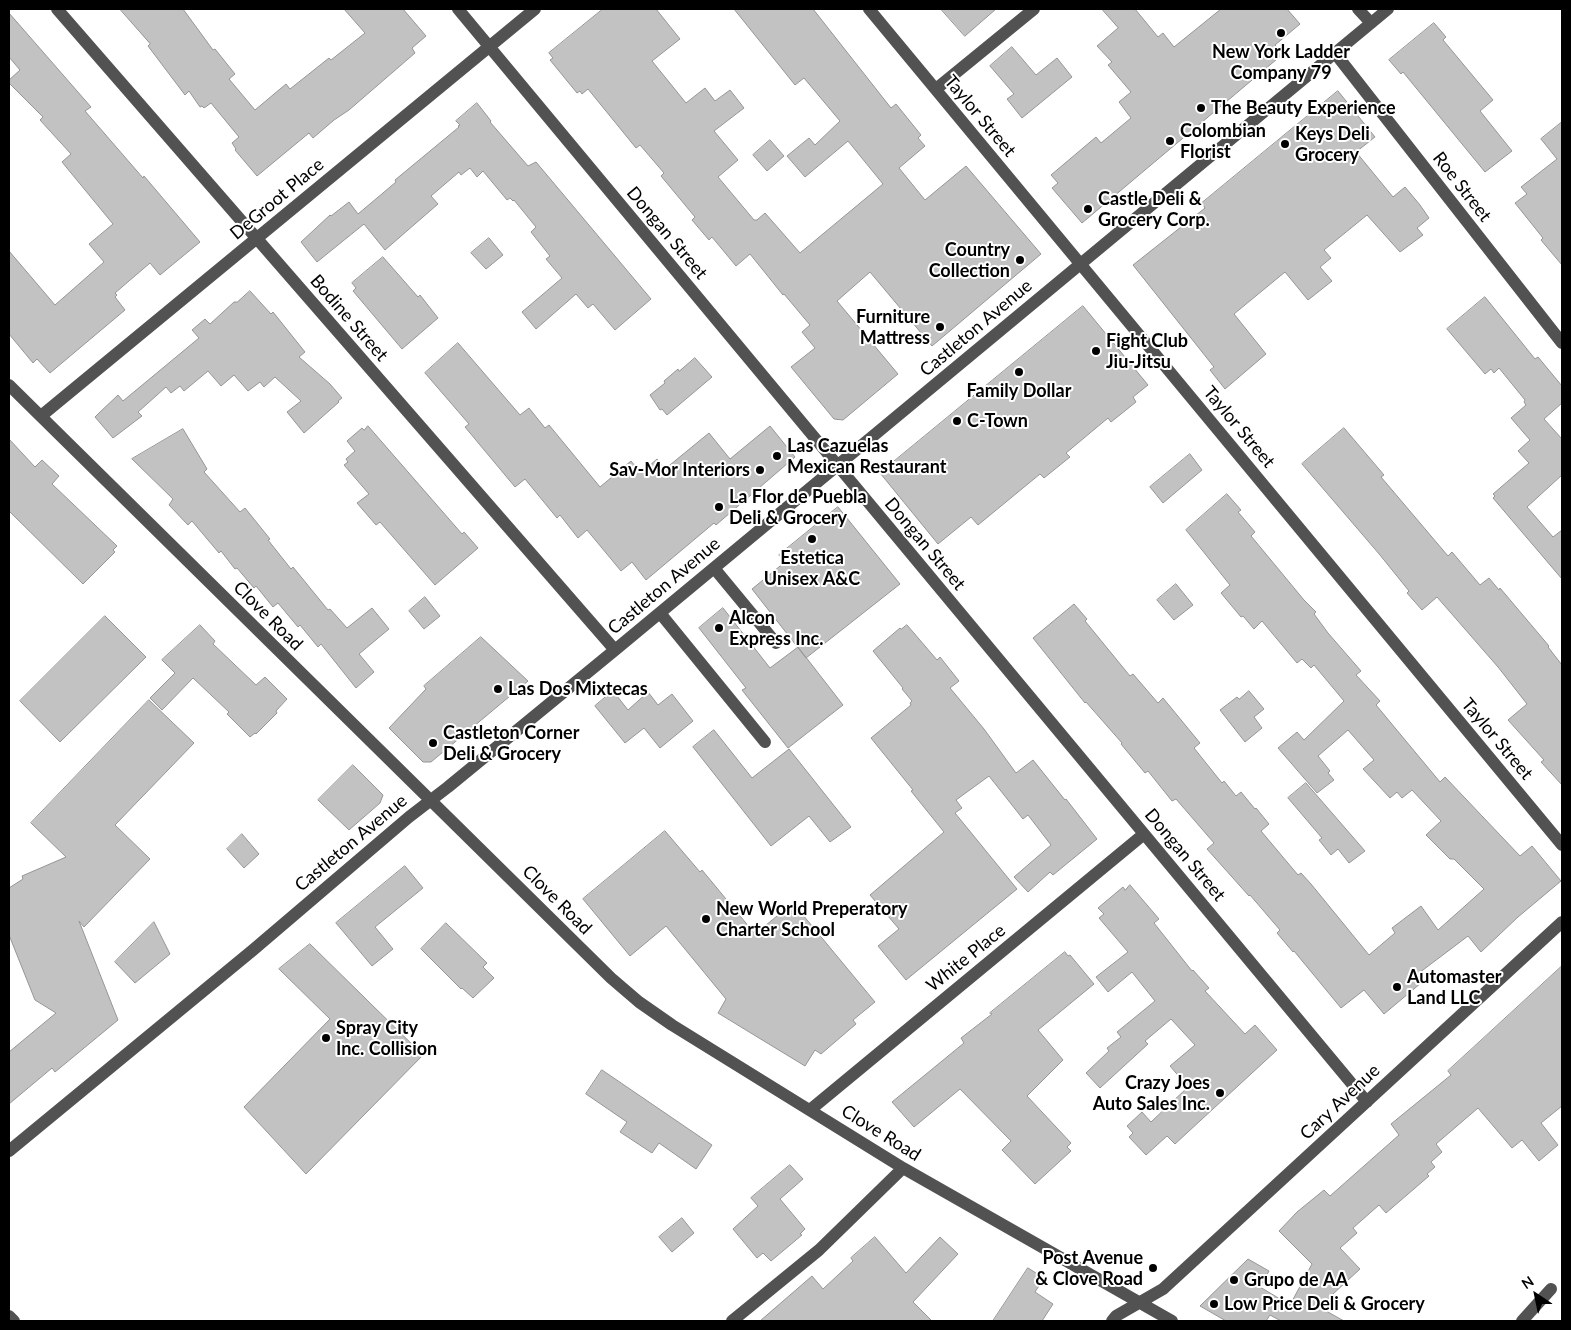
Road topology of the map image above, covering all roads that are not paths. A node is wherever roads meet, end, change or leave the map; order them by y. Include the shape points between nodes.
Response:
1 (57, 9) edge
2 (458, 9) edge
3 (535, 9) edge
4 (869, 9) edge
5 (1034, 9) edge
6 (1358, 9) edge
7 (1388, 9) edge
8 (1370, 23) junction
9 (489, 46) junction
10 (1335, 53) junction
11 (936, 90) junction
12 (256, 239) junction
13 (1080, 263) junction
14 (1562, 343) edge
15 (9, 384) edge
16 (41, 416) junction
17 (837, 466) junction
18 (714, 568) junction
19 (660, 613) junction
20 (776, 643) dead end
21 (615, 650) junction
22 (766, 742) dead end
23 (430, 800) junction
24 (1144, 834) junction
25 (1562, 846) edge
26 (1562, 922) edge
27 (1366, 1102) junction
28 (810, 1110) junction
29 (9, 1151) edge
30 (903, 1168) junction
31 (1551, 1289) dead end
32 (1138, 1302) junction
33 (9, 1316) edge
34 (14, 1321) edge
35 (732, 1321) edge
36 (1112, 1321) edge
37 (1172, 1321) edge
38 (1522, 1321) edge

1 - 12 street, Bodine Street
2 - 9 street, Dongan Street
3 - 9 street, DeGroot Place
4 - 11 street, Taylor Street
5 - 11 street
6 - 8 street
7 - 8 street, Castleton Avenue
8 - 10 street, Castleton Avenue
9 - 12 street, DeGroot Place
9 - 17 street, Dongan Street
10 - 13 street, Castleton Avenue
10 - 14 street, Roe Street
11 - 13 street, Taylor Street
12 - 16 street, DeGroot Place
12 - 21 street, Bodine Street
13 - 17 street, Castleton Avenue
13 - 25 street, Taylor Street
15 - 16 street, Clove Road
16 - 23 street, Clove Road
17 - 18 street, Castleton Avenue
17 - 24 street, Dongan Street
18 - 19 street, Castleton Avenue
18 - 20 street
19 - 21 street, Castleton Avenue
19 - 22 street
21 - 23 street, Castleton Avenue
23 - 28 street, Clove Road via 610,978 639,1002
23 - 29 street, Castleton Avenue
24 - 27 street, Dongan Street
24 - 28 street, White Place
26 - 27 street, Cary Avenue
27 - 32 street, Cary Avenue via 1163,1289
28 - 30 street, Clove Road
30 - 32 street, Clove Road
30 - 35 street via 819,1250
31 - 38 street
32 - 36 street, Cary Avenue
32 - 37 street, Clove Road
33 - 34 street

